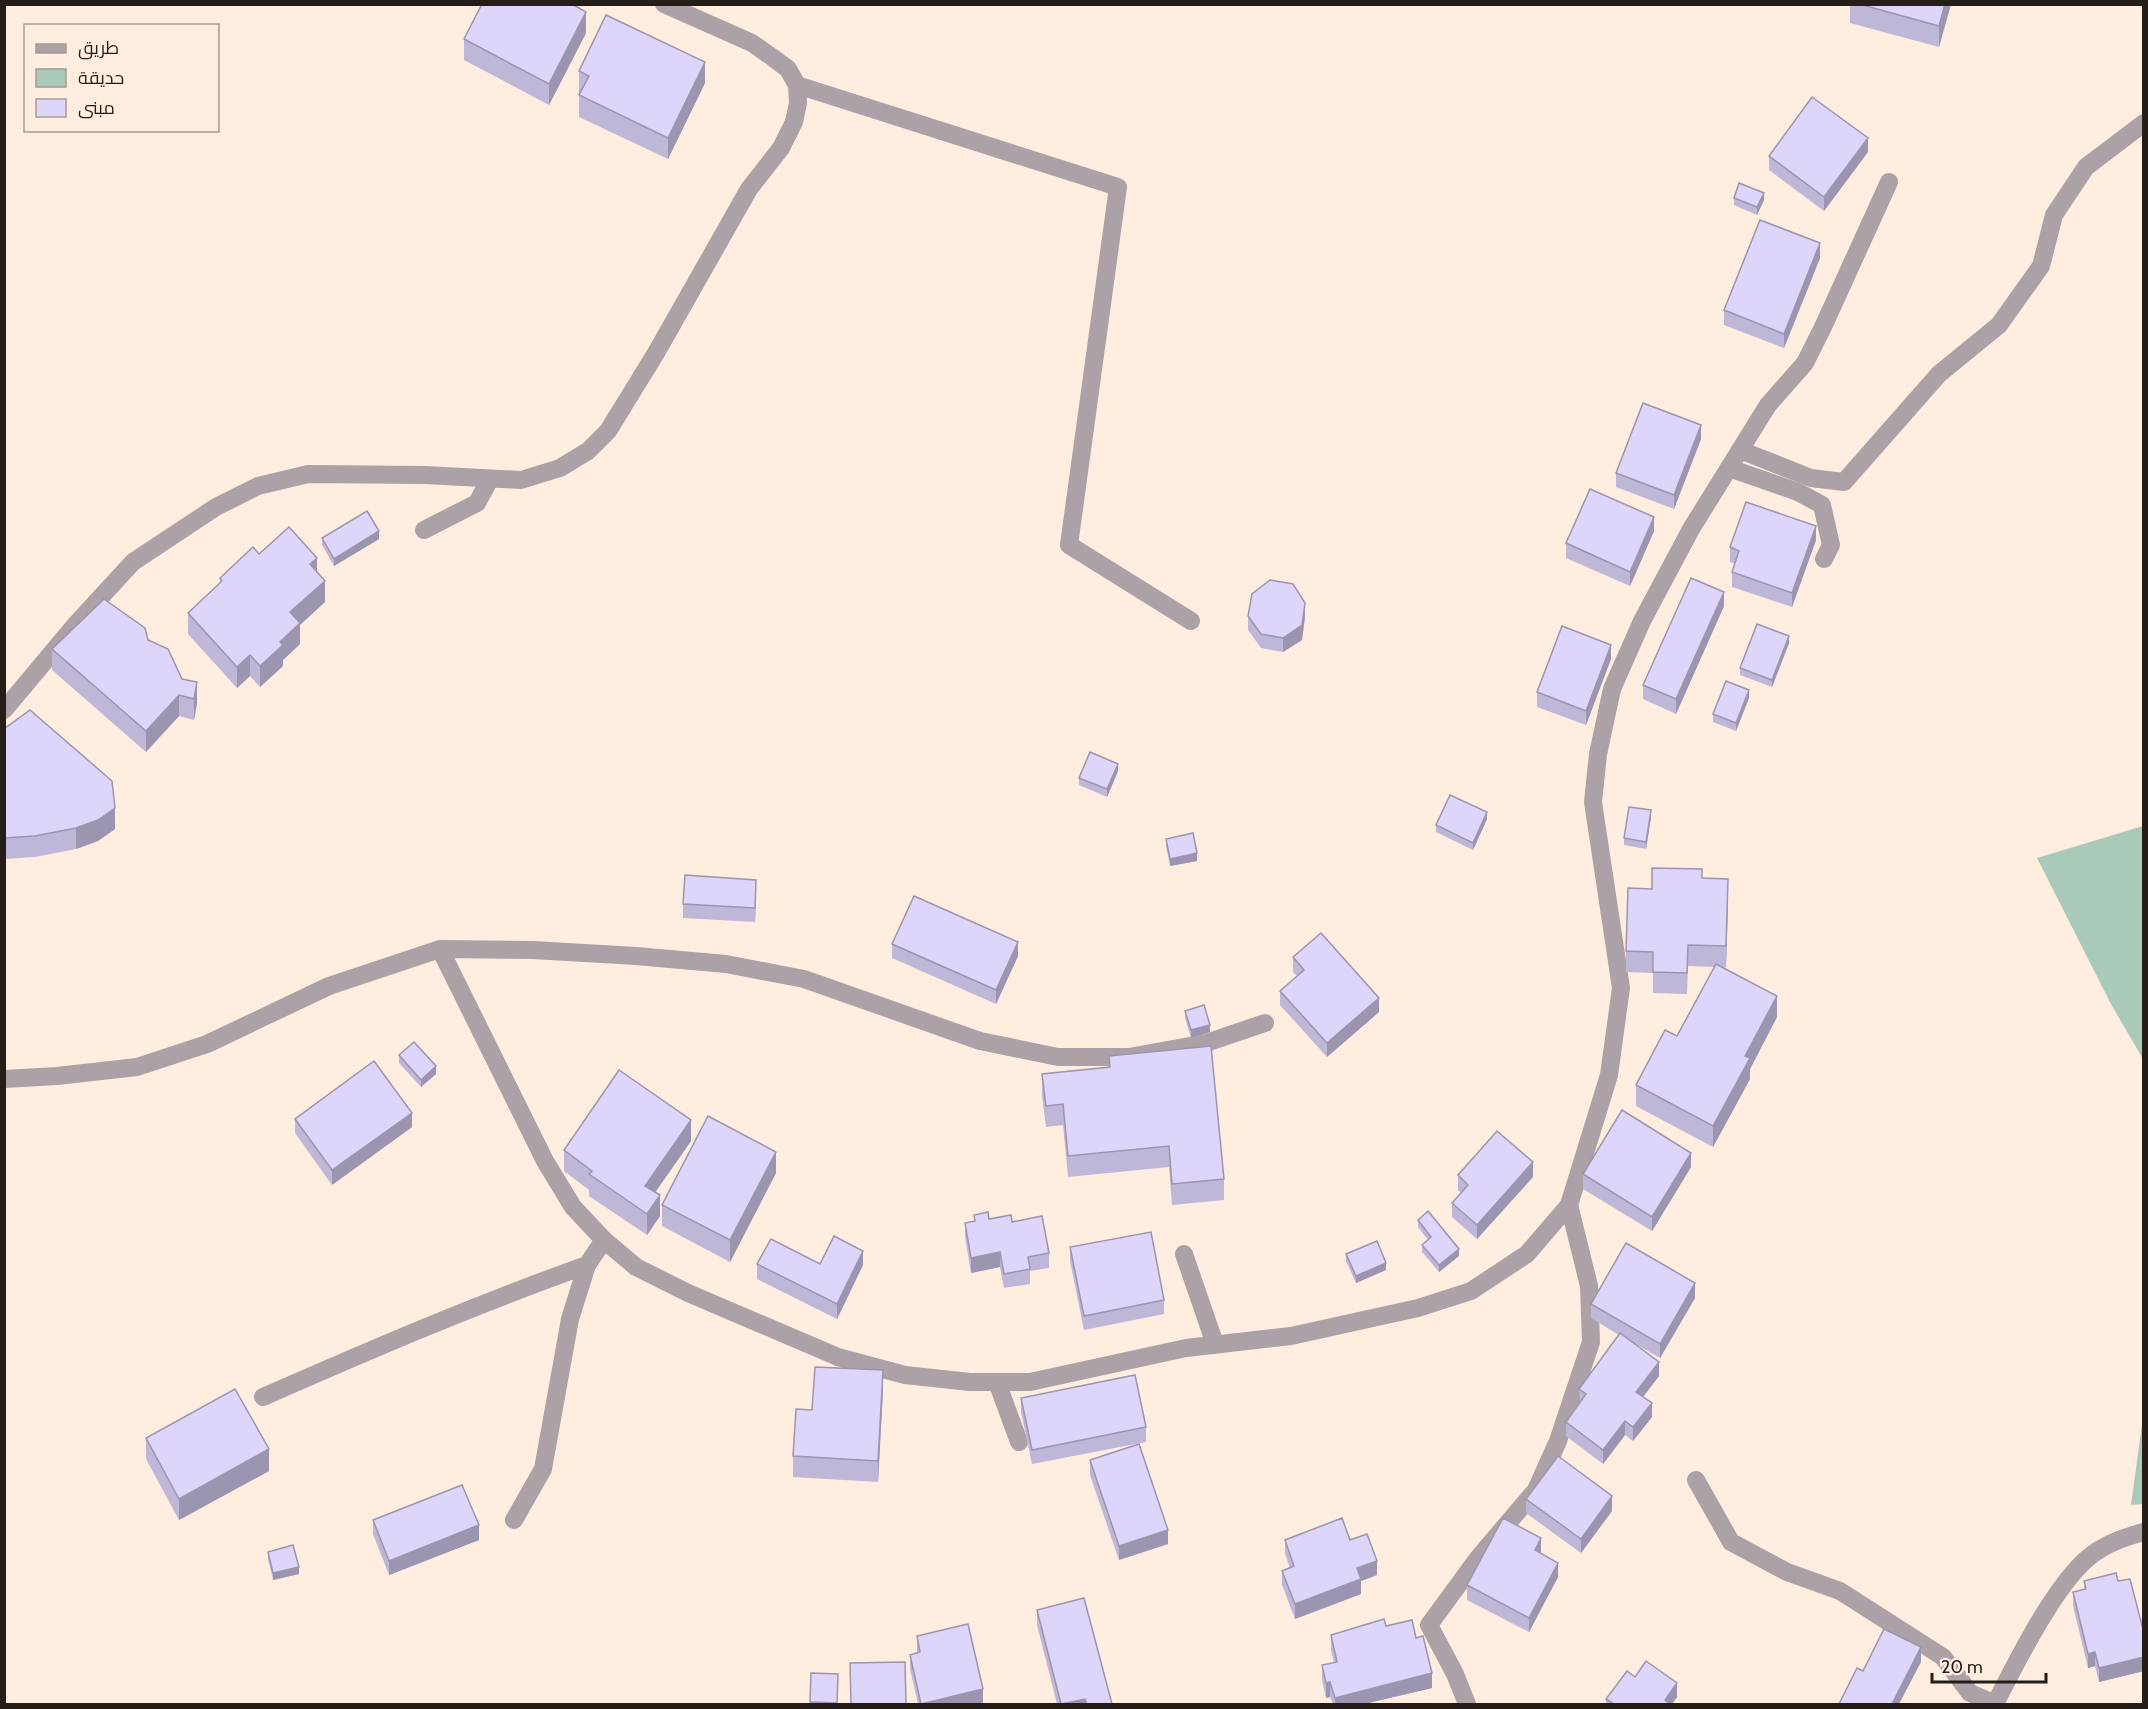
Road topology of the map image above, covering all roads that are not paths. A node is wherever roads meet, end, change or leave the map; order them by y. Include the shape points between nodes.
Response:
1 (664, 4) edge
2 (796, 85) junction
3 (2144, 123) edge
4 (1889, 182) dead end
5 (1740, 450) junction
6 (1729, 468) junction
7 (490, 479) junction
8 (424, 530) dead end
9 (1824, 559) dead end
10 (1191, 621) dead end
11 (4, 710) edge
12 (440, 949) junction
13 (1265, 1023) dead end
14 (4, 1079) edge
15 (1569, 1205) junction
16 (604, 1240) junction
17 (1184, 1254) dead end
18 (587, 1265) junction
19 (1215, 1344) junction
20 (997, 1382) junction
21 (263, 1397) dead end
22 (1019, 1442) dead end
23 (1696, 1480) dead end
24 (514, 1520) dead end
25 (2144, 1532) edge
26 (1467, 1704) edge
27 (1995, 1704) edge

1 - 2 street via 752,44 788,69
2 - 7 street via 794,122 781,148 749,189 608,431 588,451 560,468 521,480
2 - 10 street via 1118,187 1069,544
3 - 5 street via 2086,167 2054,215 2041,266 1999,325 1939,374 1844,482 1811,478
4 - 5 street via 1805,363 1768,405
5 - 6 street
6 - 9 street via 1798,492 1822,505 1831,546
6 - 15 street via 1658,590 1612,689 1598,754 1593,802 1621,988 1609,1075
7 - 8 street via 477,503
7 - 11 street via 308,474 258,486 216,507 133,562
12 - 13 street via 533,950 726,964 804,979 980,1041 1058,1058 1129,1057 1206,1043
12 - 14 street via 329,986 207,1044 137,1067
12 - 16 street via 545,1161 573,1207
15 - 19 street via 1527,1254 1471,1291 1418,1308 1291,1336
15 - 26 street via 1589,1286 1591,1342 1536,1490 1478,1558 1429,1625
16 - 18 street
16 - 20 street via 636,1267 838,1357 905,1374
17 - 19 street
18 - 21 street via 430,1324
18 - 24 street via 570,1319 543,1469
19 - 20 street via 1030,1382
20 - 22 street
23 - 27 street via 1731,1542 1787,1572 1840,1592 1943,1657 1970,1693
25 - 27 street via 2114,1541 2089,1557 2064,1585

